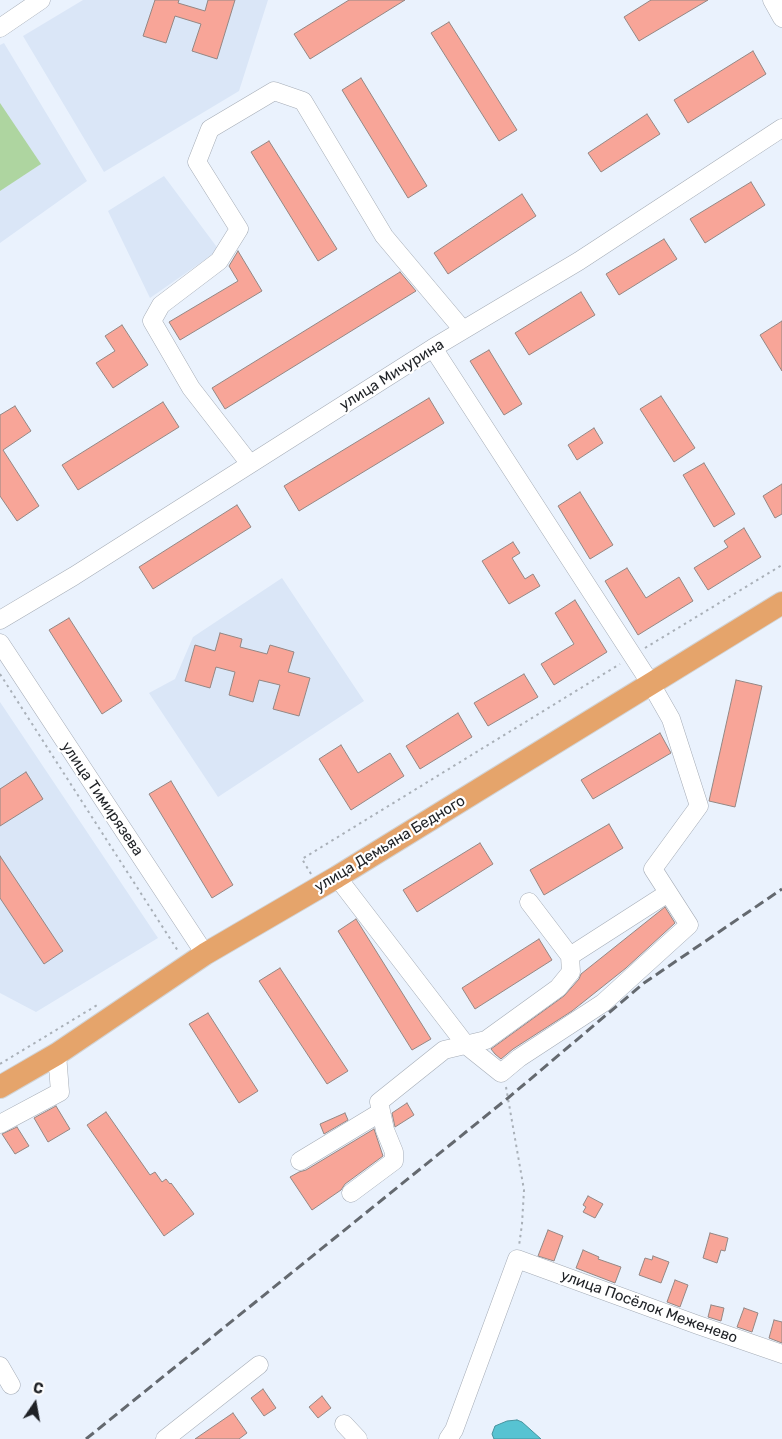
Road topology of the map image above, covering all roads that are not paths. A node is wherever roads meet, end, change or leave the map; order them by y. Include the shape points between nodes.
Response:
1 (41, 0) edge
2 (772, 0) edge
3 (782, 18) edge
4 (0, 28) edge
5 (782, 128) edge
6 (463, 330) junction
7 (433, 348) junction
8 (250, 464) junction
9 (782, 603) edge
10 (0, 620) edge
11 (0, 642) edge
12 (4, 668) edge
13 (651, 684) junction
14 (337, 877) junction
15 (668, 893) junction
16 (529, 902) dead end
17 (570, 956) junction
18 (196, 960) junction
19 (466, 1045) junction
20 (57, 1054) junction
21 (0, 1087) edge
22 (381, 1112) junction
23 (0, 1124) edge
24 (300, 1161) dead end
25 (351, 1194) dead end
26 (782, 1354) edge
27 (260, 1365) dead end
28 (0, 1366) edge
29 (11, 1385) dead end
30 (344, 1424) dead end
31 (165, 1439) edge
32 (358, 1439) edge
33 (448, 1439) edge

1 - 4 street
2 - 3 street
5 - 6 street, улица Мичурина via 579,261
6 - 7 street, улица Мичурина
6 - 8 street via 384,236 302,101 274,90 210,129 197,162 239,230 219,261 161,305 152,321 191,388
7 - 8 street, улица Мичурина
7 - 13 street
8 - 10 street, улица Мичурина
9 - 13 main road, улица Демьяна Бедного
11 - 12 street, улица Тимирязева
12 - 18 street, улица Тимирязева
13 - 14 main road, улица Демьяна Бедного
13 - 15 street via 670,719 699,806 653,869
14 - 18 main road, улица Демьяна Бедного
14 - 19 street
15 - 17 street
15 - 19 street via 689,926 603,1003 501,1073
16 - 17 street
17 - 19 street via 571,972 558,988 486,1040
18 - 20 main road, улица Демьяна Бедного
19 - 22 street via 444,1050 379,1102
20 - 21 main road, улица Демьяна Бедного
20 - 23 street via 60,1092
22 - 24 street
22 - 25 street via 394,1161
26 - 33 street, улица Посёлок Меженево via 517,1259
27 - 31 street
28 - 29 street
30 - 32 street

